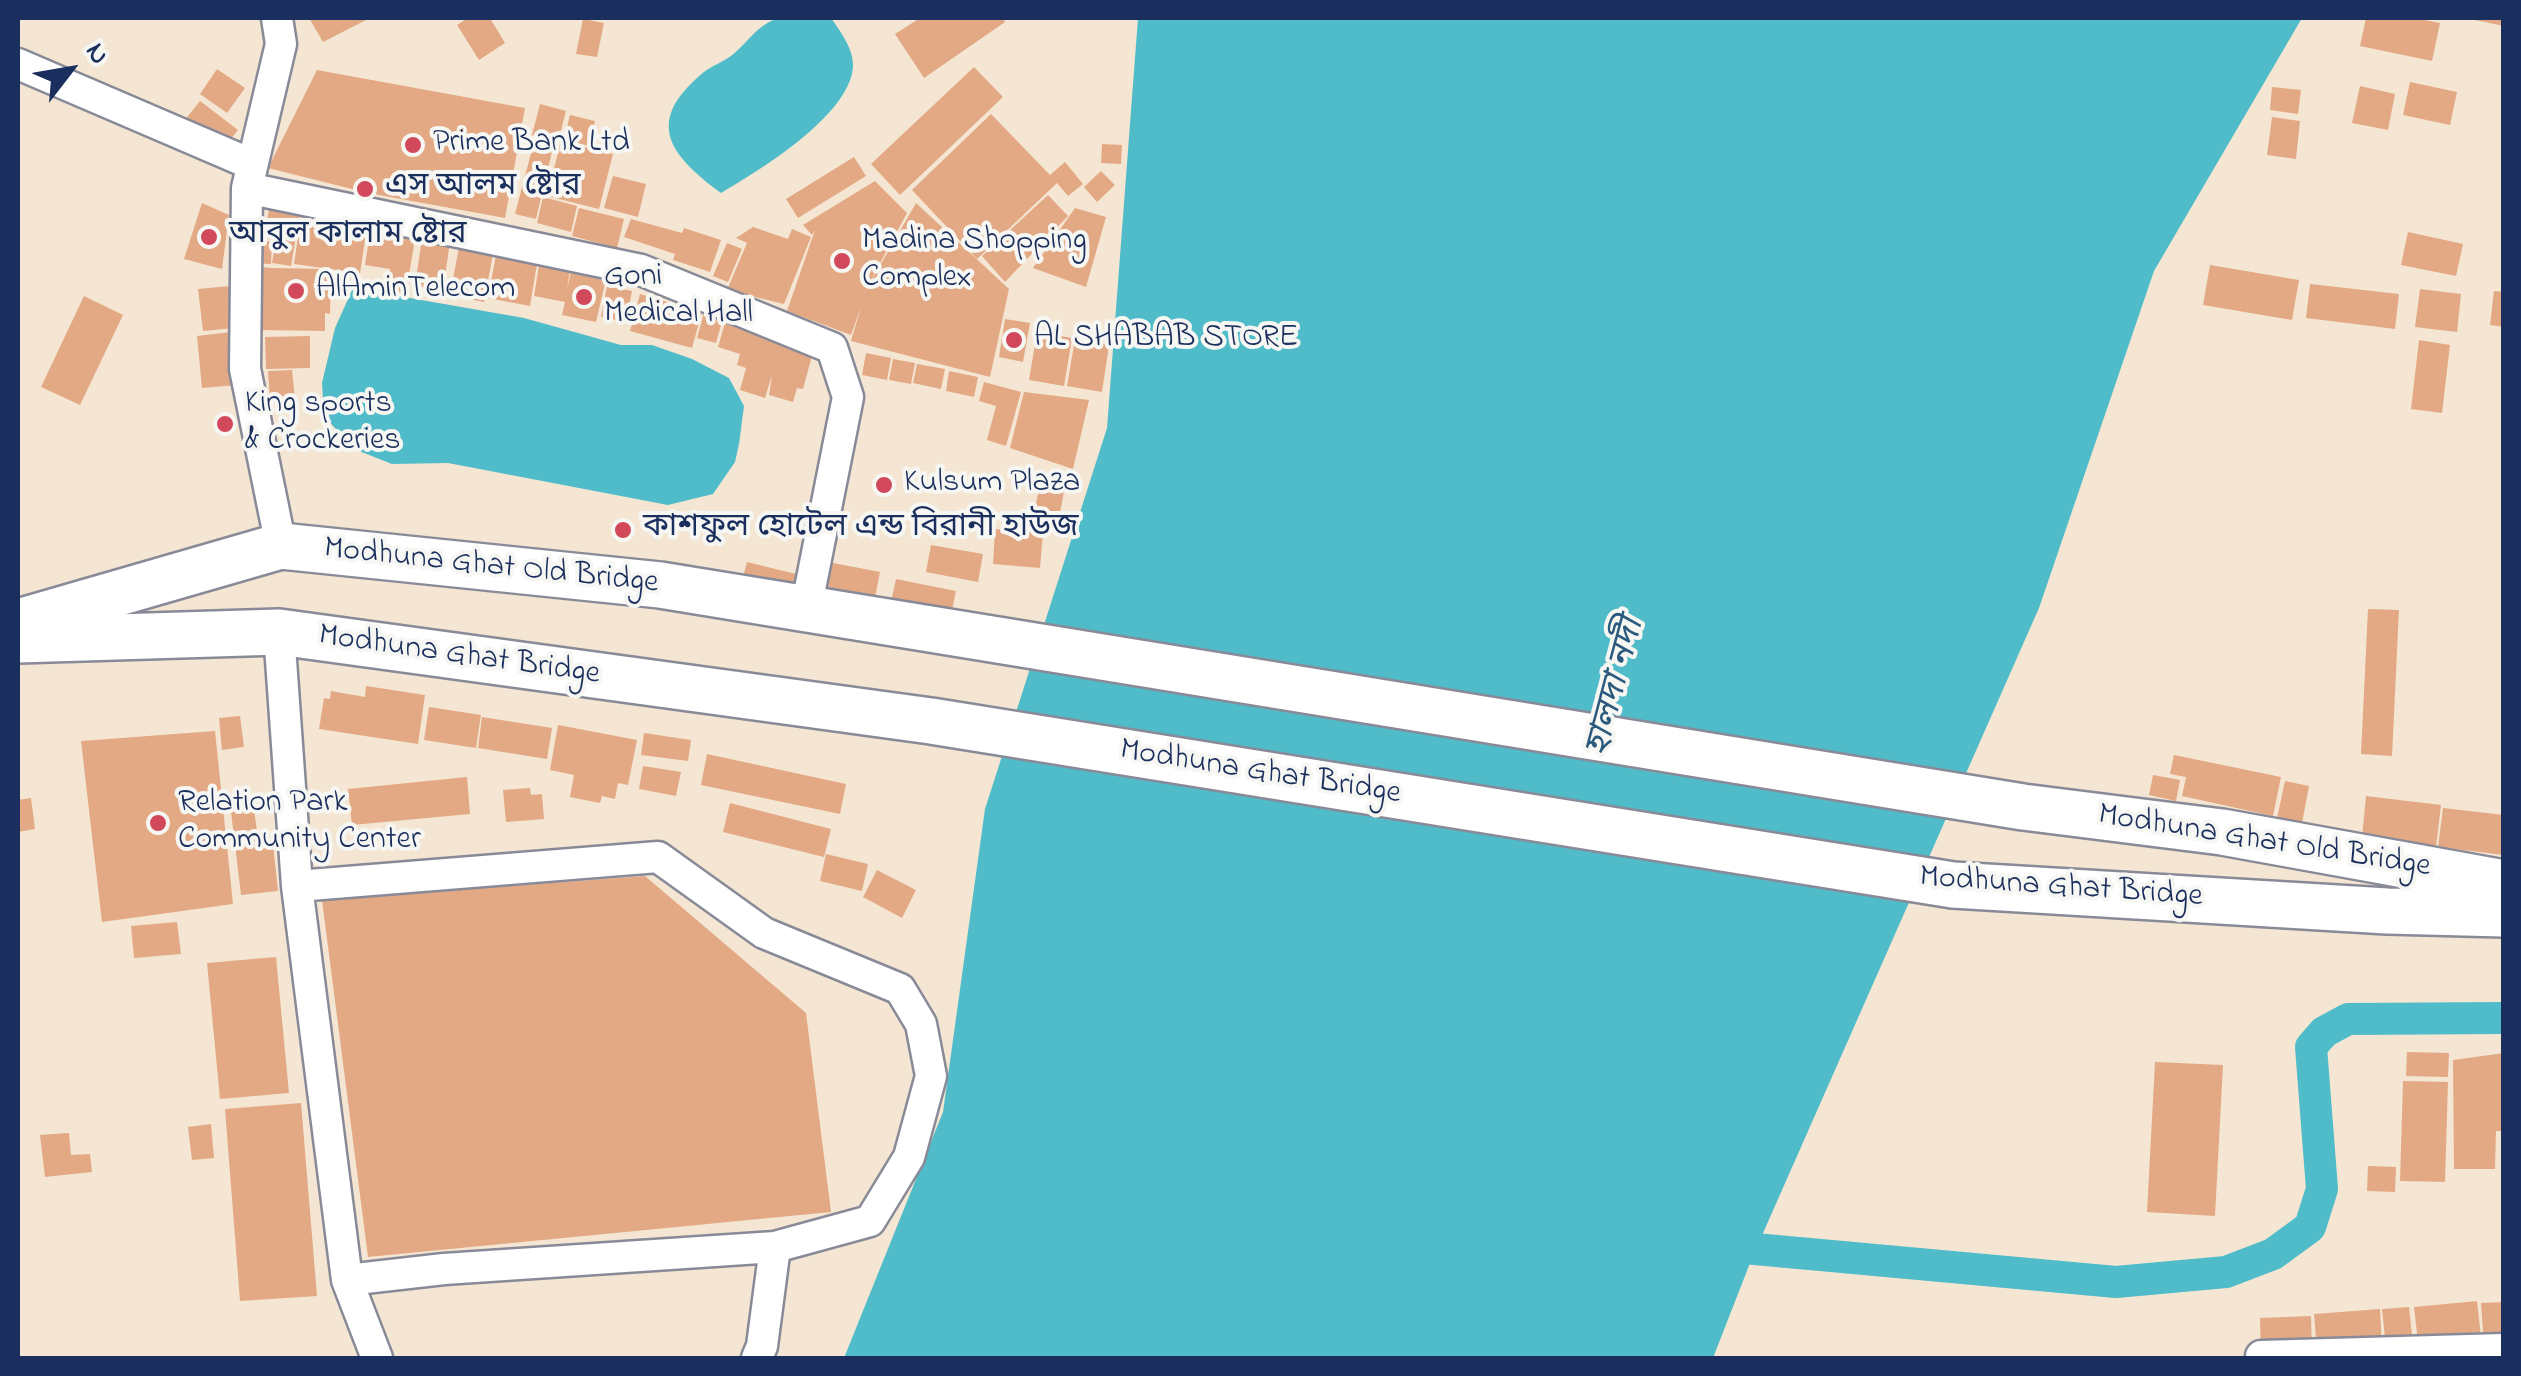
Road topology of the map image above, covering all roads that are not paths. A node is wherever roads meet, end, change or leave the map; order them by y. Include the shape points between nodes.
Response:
1 (277, 18) edge
2 (18, 64) edge
3 (249, 176) junction
4 (281, 546) junction
5 (806, 609) junction
6 (18, 622) edge
7 (279, 632) junction
8 (18, 640) edge
9 (2504, 884) edge
10 (298, 886) junction
11 (2504, 914) edge
12 (776, 1247) junction
13 (347, 1280) junction
14 (2504, 1349) edge
15 (2261, 1356) edge
16 (377, 1358) edge
17 (757, 1358) edge

1 - 3 street via 281,44
2 - 3 street
3 - 4 street via 245,369
3 - 5 street via 641,270 832,348 848,398
4 - 5 main road, Modhuna Ghat Old Bridge via 660,585
4 - 6 main road, Modhuna Ghat Old Bridge
5 - 9 main road, Modhuna Ghat Old Bridge via 2024,806 2222,832
7 - 8 main road, Modhuna Ghat Bridge
7 - 10 street
7 - 11 main road, Modhuna Ghat Bridge via 931,721 1954,885
10 - 12 street via 658,857 764,933 900,989 920,1024 931,1076 910,1157 870,1221
10 - 13 street
12 - 13 street
12 - 17 street
13 - 16 street
14 - 15 street

